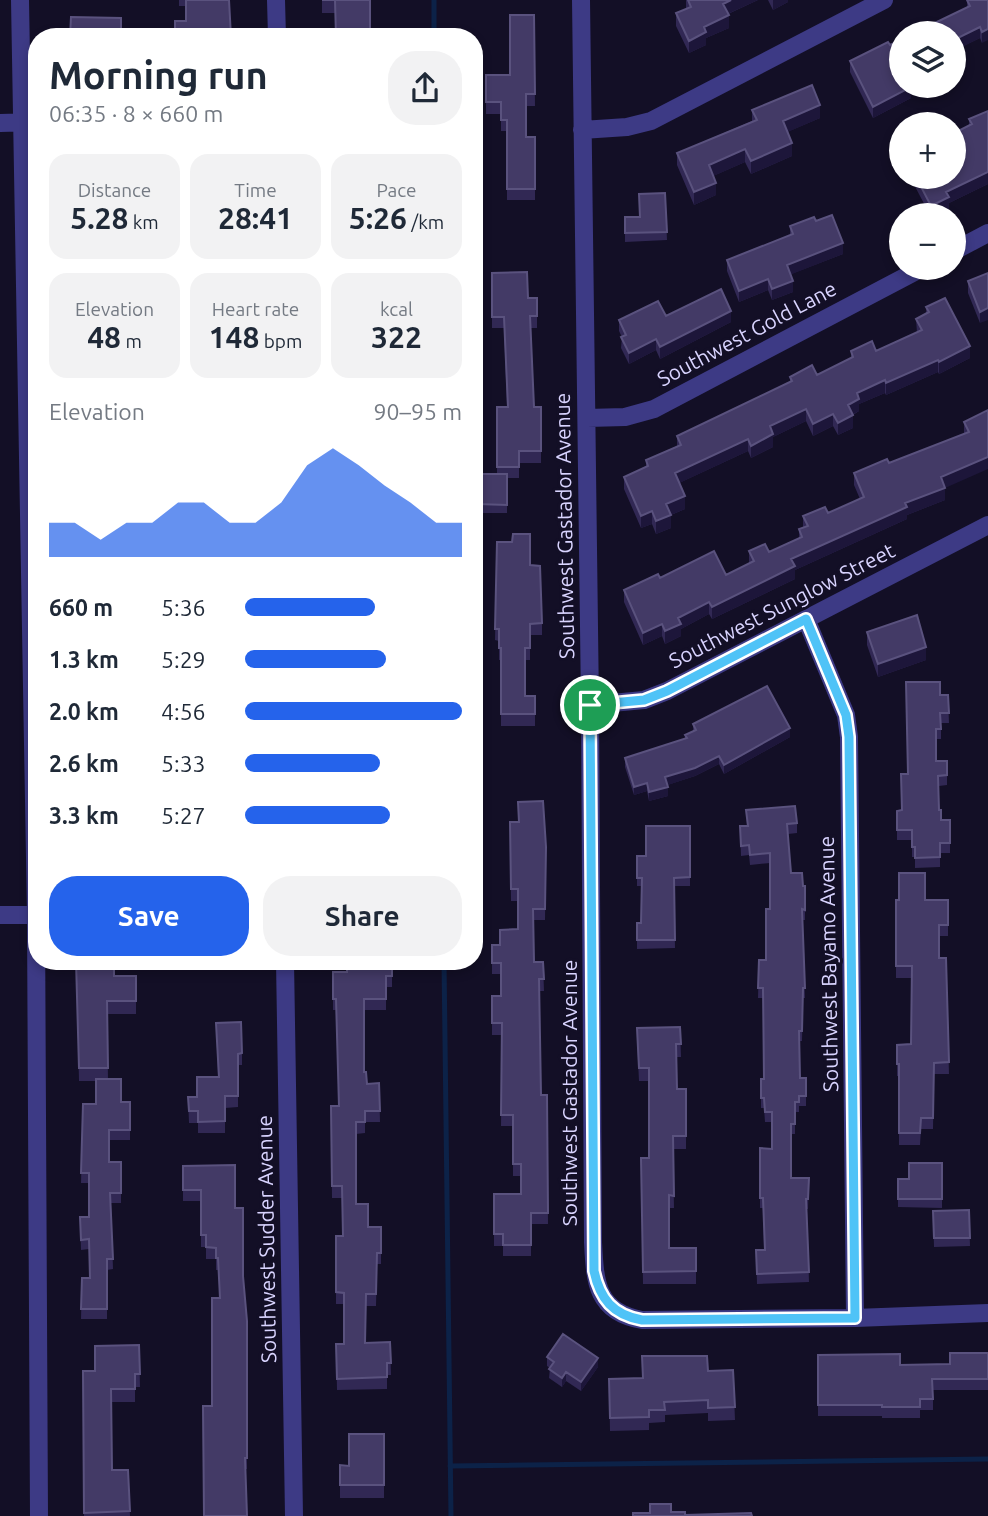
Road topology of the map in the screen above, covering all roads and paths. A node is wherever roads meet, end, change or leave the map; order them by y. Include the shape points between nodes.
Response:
1 (20, 0) edge
2 (276, 0) edge
3 (580, 0) edge
4 (884, 0) edge
5 (277, 28) edge
6 (28, 108) edge
7 (0, 122) edge
8 (28, 122) edge
9 (582, 130) junction
10 (988, 233) edge
11 (966, 245) edge
12 (899, 280) edge
13 (587, 418) junction
14 (988, 525) edge
15 (806, 619) junction
16 (590, 705) junction
17 (0, 915) edge
18 (28, 915) edge
19 (36, 970) edge
20 (285, 970) edge
21 (988, 1313) edge
22 (855, 1318) junction
23 (39, 1516) edge
24 (294, 1516) edge

1 - 6 street
2 - 5 street
3 - 9 street, Southwest Gastador Avenue
4 - 9 street via 651,121
7 - 8 street
9 - 13 street, Southwest Gastador Avenue
10 - 11 street
12 - 13 street, Southwest Gold Lane via 654,409 625,417
13 - 16 street, Southwest Gastador Avenue
14 - 15 street, Southwest Sunglow Street
15 - 16 street, Southwest Sunglow Street via 667,691 644,700
15 - 22 street, Southwest Bayamo Avenue via 846,715 849,737
16 - 22 street, Southwest Gastador Avenue via 594,1271 602,1296 628,1318 642,1320
17 - 18 street
19 - 23 street
20 - 24 street, Southwest Sudder Avenue
21 - 22 street

